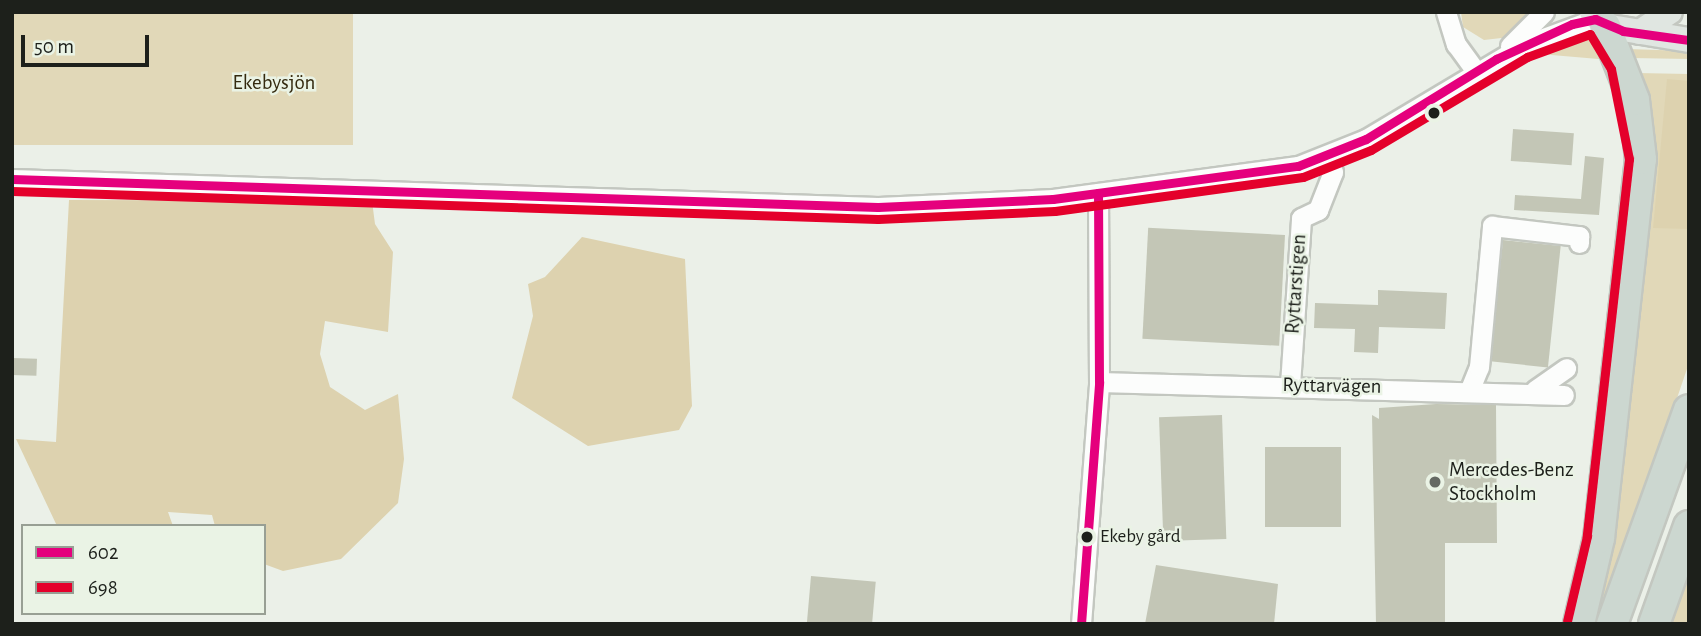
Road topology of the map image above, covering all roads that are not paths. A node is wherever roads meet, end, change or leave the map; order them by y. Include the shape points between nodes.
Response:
1 (1446, 12) edge
2 (1544, 12) edge
3 (1670, 12) edge
4 (1597, 19) edge
5 (1640, 32) junction
6 (1689, 40) edge
7 (1496, 59) junction
8 (1476, 72) junction
9 (1326, 156) junction
10 (12, 179) edge
11 (1098, 193) junction
12 (1579, 243) dead end
13 (1566, 368) dead end
14 (1099, 382) junction
15 (1290, 385) junction
16 (1471, 388) junction
17 (1535, 390) junction
18 (1564, 395) dead end
19 (1689, 410) edge
20 (1689, 526) edge
21 (1081, 624) edge
22 (1579, 624) edge
23 (1612, 624) edge
24 (1654, 624) edge

1 - 8 street via 1456,44
2 - 7 street
3 - 5 main road
4 - 5 main road
4 - 7 street
4 - 22 highway via 1634,100 1641,159 1600,538
5 - 6 main road
7 - 8 street
8 - 9 street
9 - 11 street via 1242,176
9 - 15 street, Ryttarstigen via 1333,172 1318,211 1301,218
10 - 11 street via 878,207
11 - 14 street
12 - 16 street via 1579,236 1492,226 1479,367
13 - 17 street
14 - 15 street, Ryttarvägen
14 - 21 street
15 - 16 street, Ryttarvägen
16 - 17 street, Ryttarvägen
17 - 18 street, Ryttarvägen
19 - 23 highway
20 - 24 highway

